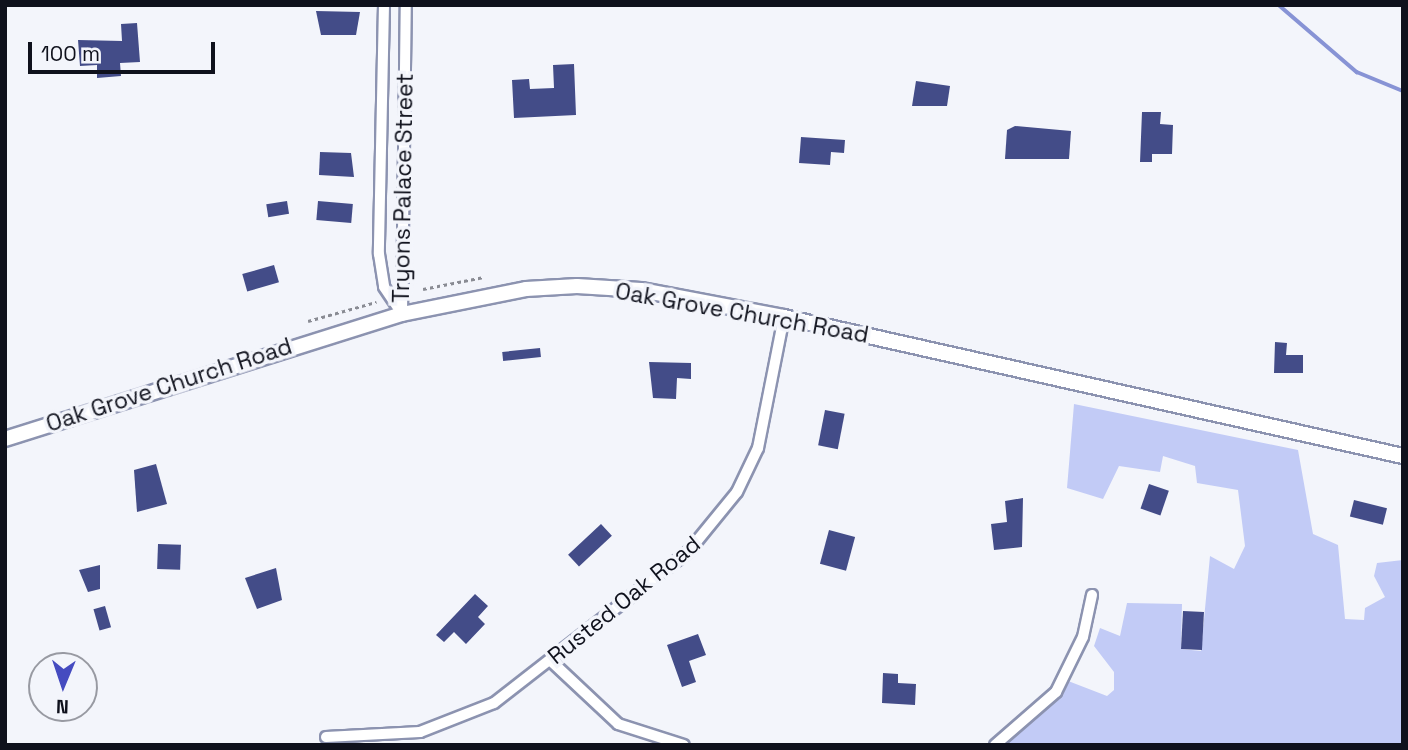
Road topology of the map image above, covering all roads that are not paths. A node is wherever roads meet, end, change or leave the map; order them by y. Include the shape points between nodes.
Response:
1 (384, 5) edge
2 (406, 5) edge
3 (382, 121) junction
4 (404, 122) junction
5 (402, 314) junction
6 (784, 317) junction
7 (5, 439) edge
8 (1403, 456) edge
9 (1092, 595) dead end
10 (551, 661) junction
11 (326, 737) dead end
12 (684, 745) edge
13 (995, 745) edge

1 - 3 street, Tryons Palace Street
2 - 4 street, Tryons Palace Street
3 - 4 street
3 - 5 street, Tryons Palace Street via 379,254 384,287
4 - 5 street, Tryons Palace Street
5 - 6 main road, Oak Grove Church Road via 503,292 578,286 641,290
5 - 7 main road, Oak Grove Church Road
6 - 8 main road, Oak Grove Church Road
6 - 10 street, Rusted Oak Road via 758,448 737,492 688,552
9 - 13 street via 1083,636 1056,692
10 - 11 street, Rusted Oak Road via 455,722 420,732
10 - 12 street via 618,724

